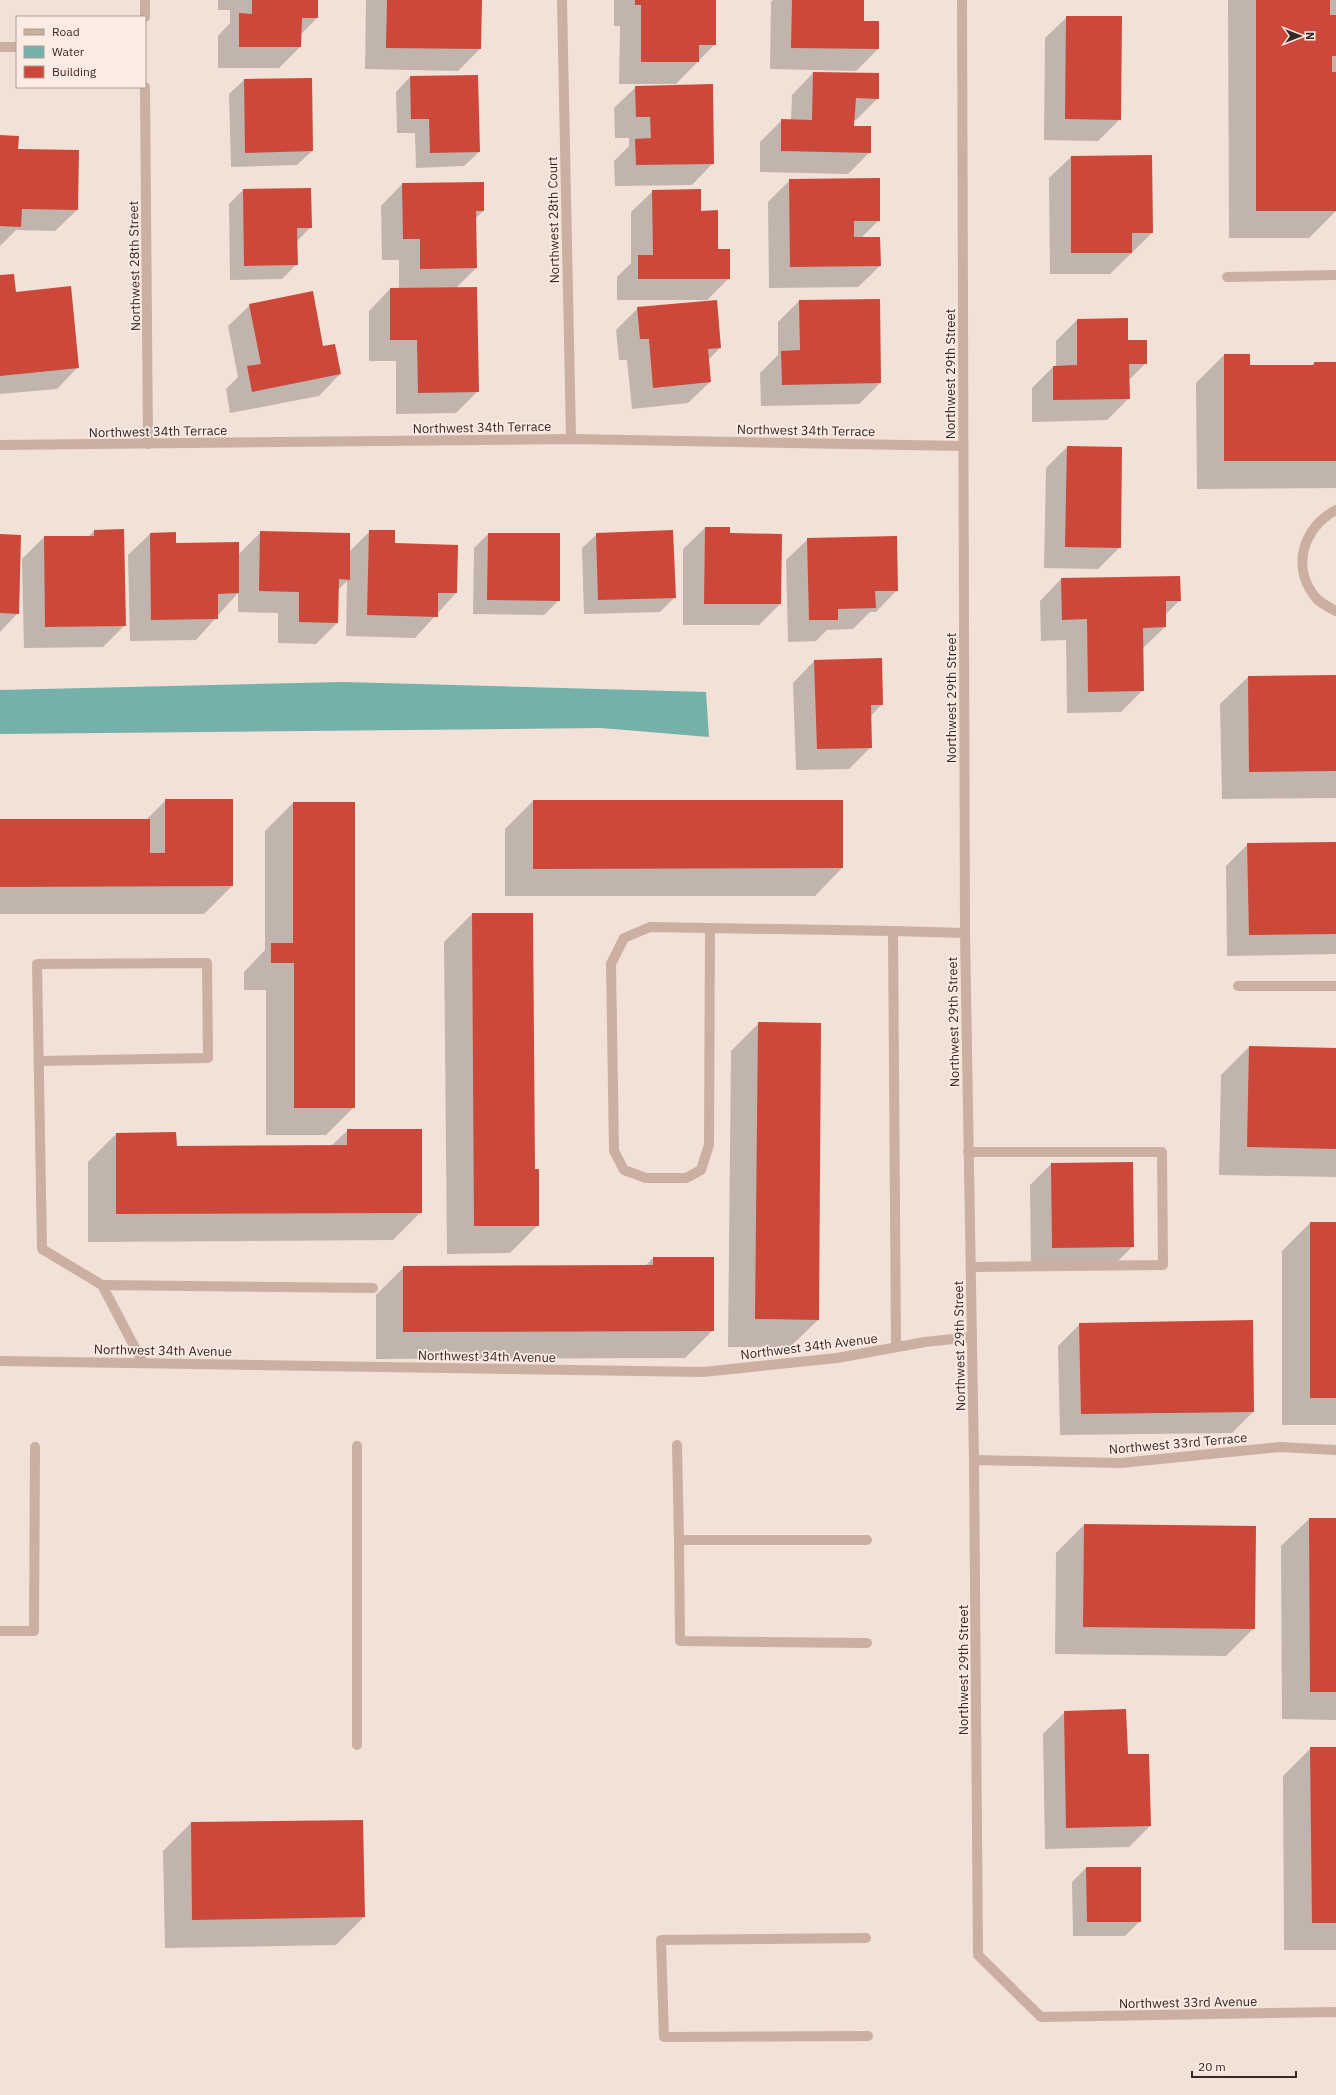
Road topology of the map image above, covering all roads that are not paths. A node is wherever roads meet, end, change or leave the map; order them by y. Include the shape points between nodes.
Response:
1 (145, 0) edge
2 (562, 0) edge
3 (962, 0) edge
4 (145, 16) edge
5 (16, 46) edge
6 (0, 47) edge
7 (145, 88) edge
8 (1336, 275) edge
9 (1227, 277) dead end
10 (571, 440) junction
11 (148, 444) junction
12 (0, 445) edge
13 (963, 446) junction
14 (1336, 510) edge
15 (1336, 612) edge
16 (710, 928) junction
17 (893, 931) junction
18 (965, 933) junction
19 (1238, 986) dead end
20 (1336, 986) edge
21 (39, 1062) junction
22 (968, 1152) junction
23 (971, 1267) junction
24 (102, 1285) junction
25 (373, 1288) dead end
26 (972, 1337) junction
27 (896, 1347) junction
28 (0, 1361) edge
29 (143, 1363) junction
30 (677, 1445) dead end
31 (357, 1446) dead end
32 (36, 1447) dead end
33 (1336, 1450) edge
34 (974, 1460) junction
35 (679, 1540) junction
36 (867, 1540) dead end
37 (0, 1632) edge
38 (867, 1643) dead end
39 (357, 1745) dead end
40 (866, 1938) dead end
41 (1336, 2012) edge
42 (1041, 2017) joint
43 (868, 2036) dead end

1 - 4 street
2 - 10 street, Northwest 28th Court
3 - 13 street, Northwest 29th Street
5 - 6 street
7 - 11 street, Northwest 28th Street
8 - 9 street
10 - 11 street, Northwest 34th Terrace
10 - 13 street, Northwest 34th Terrace
11 - 12 street, Northwest 34th Terrace
13 - 18 street, Northwest 29th Street
14 - 15 street via 1318,522 1306,540 1302,561 1306,582 1318,600
16 - 16 street via 650,927 624,938 611,964 614,1151 624,1170 646,1178 686,1178 701,1170 709,1145
16 - 17 street
17 - 18 street
17 - 27 street
18 - 22 street, Northwest 29th Street
19 - 20 street
21 - 21 street via 37,964 207,963 208,1058
21 - 24 street via 42,1249
22 - 23 street, Northwest 29th Street
22 - 23 street via 1162,1152 1163,1265
23 - 26 street, Northwest 29th Street
24 - 25 street
24 - 29 street
26 - 27 street, Northwest 34th Avenue
26 - 34 street, Northwest 29th Street
27 - 29 street, Northwest 34th Avenue via 836,1358 703,1372
28 - 29 street, Northwest 34th Avenue
30 - 35 street
31 - 39 street
32 - 37 street via 34,1632
33 - 34 street, Northwest 33rd Terrace via 1280,1447 1121,1464
34 - 42 street, Northwest 29th Street via 978,1955
35 - 36 street
35 - 38 street via 680,1641
40 - 43 street via 661,1940 664,2037
41 - 42 street, Northwest 33rd Avenue

